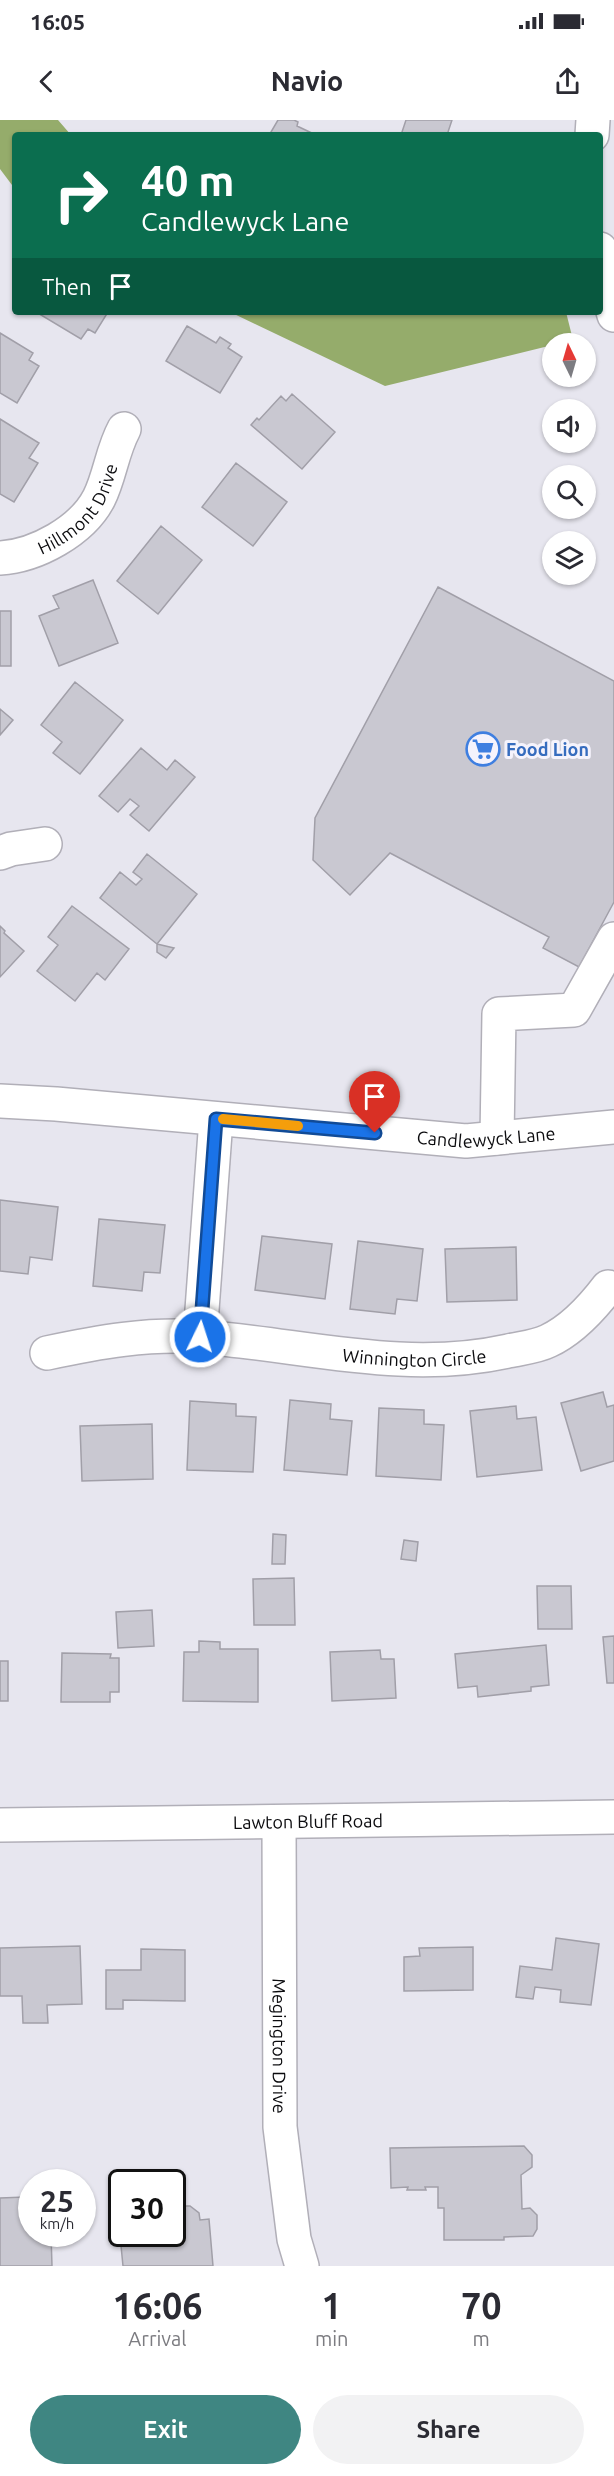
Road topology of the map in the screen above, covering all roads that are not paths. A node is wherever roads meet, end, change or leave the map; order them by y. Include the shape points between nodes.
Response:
1 (603, 266) edge
2 (614, 315) edge
3 (124, 429) dead end
4 (0, 558) edge
5 (45, 844) dead end
6 (0, 854) edge
7 (614, 939) edge
8 (0, 1101) edge
9 (216, 1119) junction
10 (614, 1127) edge
11 (497, 1138) junction
12 (608, 1287) dead end
13 (200, 1337) junction
14 (47, 1353) dead end
15 (614, 1817) edge
16 (279, 1822) junction
17 (0, 1825) edge
18 (302, 2266) edge

1 - 2 street
3 - 4 street, Hillmont Drive via 99,498 91,509 52,543
5 - 6 street
7 - 11 street via 574,1010 499,1014
8 - 9 street, Candlewyck Lane
9 - 11 street, Candlewyck Lane via 466,1141
9 - 13 street
10 - 11 street, Candlewyck Lane
12 - 13 street, Winnington Circle via 570,1328 546,1342 490,1355 422,1361 355,1357
13 - 14 street, Winnington Circle via 139,1337
15 - 16 street, Lawton Bluff Road
16 - 17 street, Lawton Bluff Road
16 - 18 street, Megington Drive via 280,2127 294,2239

